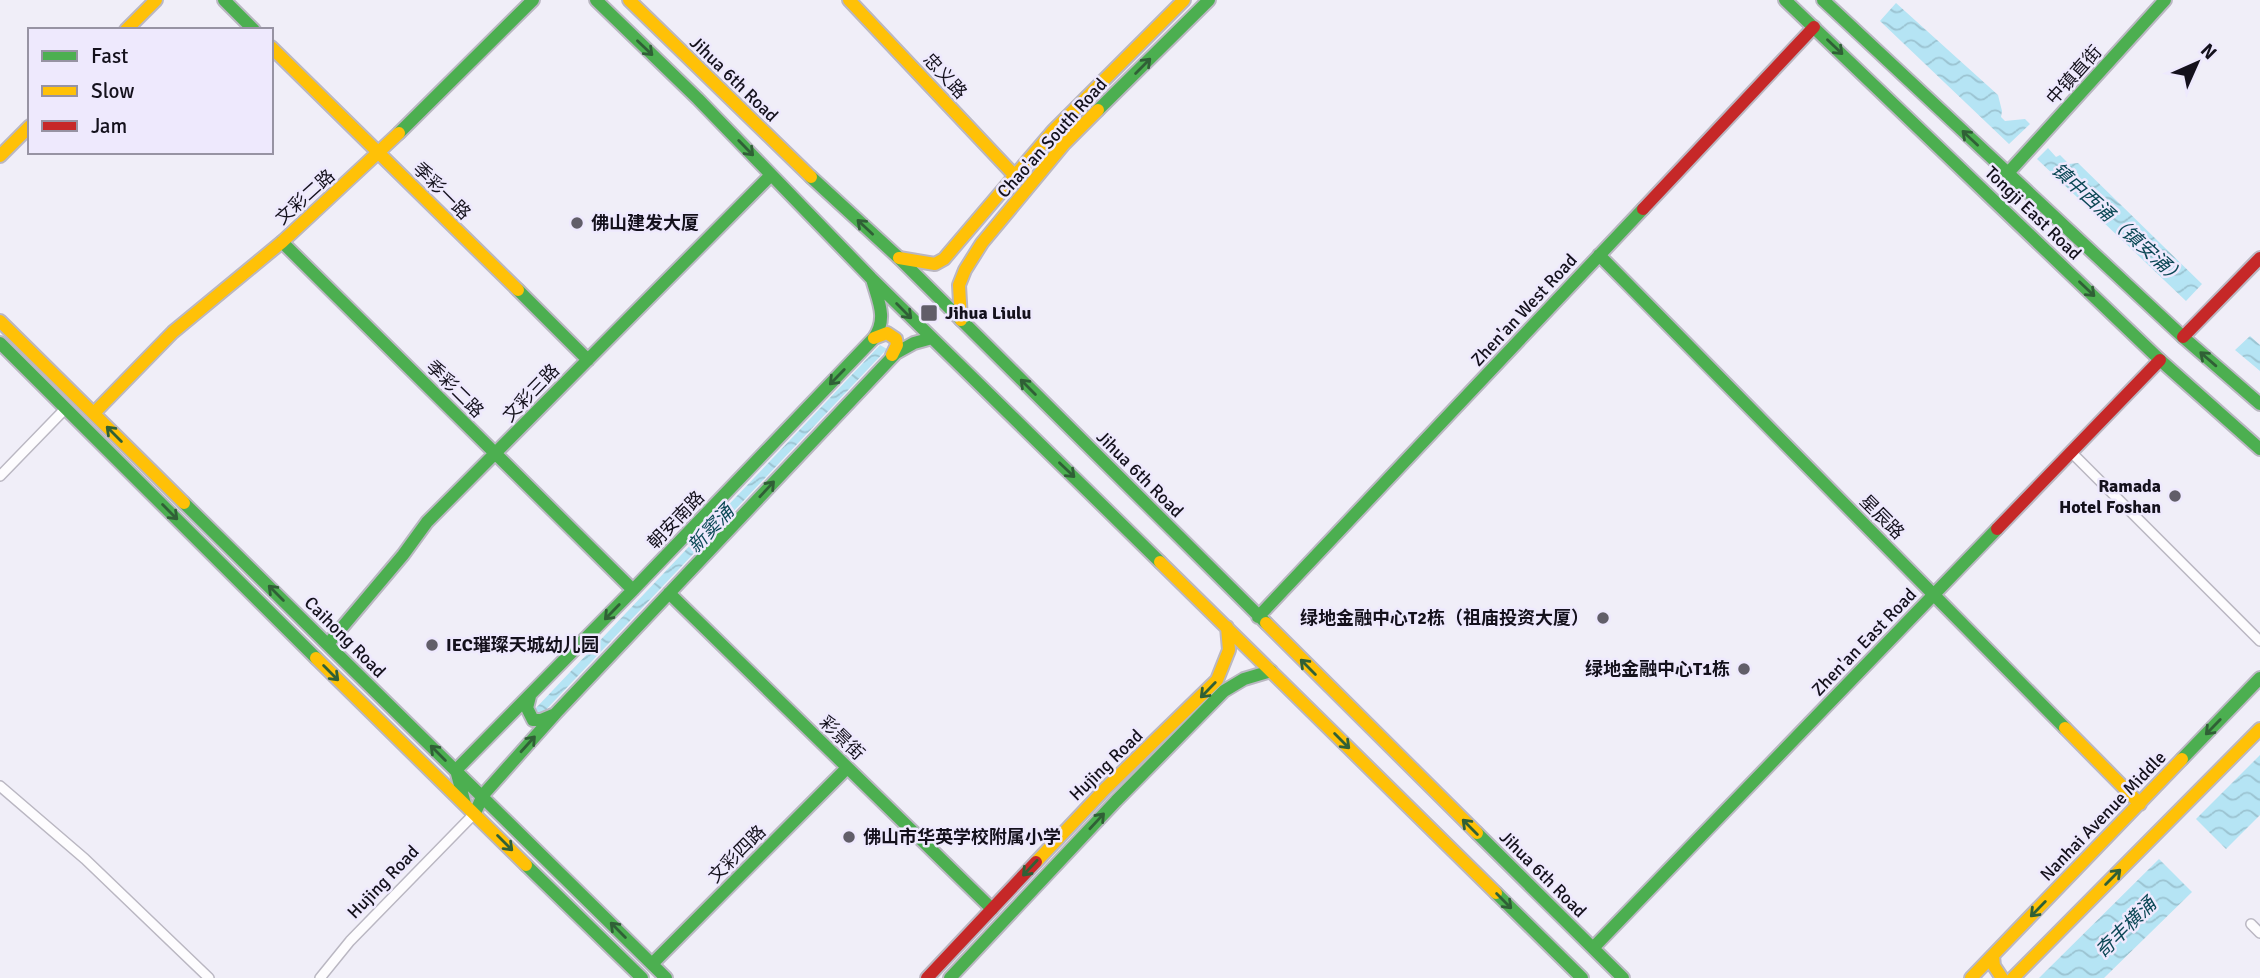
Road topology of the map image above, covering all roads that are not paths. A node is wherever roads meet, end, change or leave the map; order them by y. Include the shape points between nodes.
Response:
1 (156, 0) edge
2 (224, 0) edge
3 (533, 0) edge
4 (596, 0) edge
5 (629, 0) edge
6 (849, 0) edge
7 (1184, 0) edge
8 (1209, 0) edge
9 (1785, 0) edge
10 (2165, 0) edge
11 (1828, 2) edge
12 (1814, 27) junction
13 (128, 28) edge
14 (252, 28) edge
15 (273, 49) edge
16 (28, 128) edge
17 (379, 153) junction
18 (0, 156) edge
19 (2008, 173) junction
20 (770, 176) junction
21 (1015, 176) junction
22 (282, 242) junction
23 (1600, 255) junction
24 (899, 258) junction
25 (2260, 258) edge
26 (872, 278) junction
27 (961, 320) junction
28 (0, 321) edge
29 (2183, 337) junction
30 (874, 338) junction
31 (932, 338) junction
32 (0, 343) edge
33 (890, 358) junction
34 (588, 360) junction
35 (2160, 360) junction
36 (2260, 404) edge
37 (66, 408) junction
38 (94, 413) junction
39 (2260, 449) edge
40 (2071, 452) junction
41 (495, 455) junction
42 (0, 476) edge
43 (633, 590) junction
44 (669, 593) junction
45 (1934, 594) junction
46 (1258, 617) junction
47 (1227, 627) junction
48 (2260, 641) edge
49 (328, 645) junction
50 (1271, 671) junction
51 (2260, 678) edge
52 (530, 695) junction
53 (556, 713) junction
54 (2260, 729) edge
55 (847, 768) junction
56 (456, 771) junction
57 (0, 786) edge
58 (483, 795) junction
59 (2140, 804) junction
60 (470, 809) junction
61 (992, 909) junction
62 (2256, 926) edge
63 (2260, 933) edge
64 (1593, 948) junction
65 (1993, 956) junction
66 (652, 964) junction
67 (209, 978) edge
68 (320, 978) edge
69 (642, 978) edge
70 (666, 978) edge
71 (926, 978) edge
72 (950, 978) edge
73 (1582, 978) edge
74 (1623, 978) edge
75 (1971, 978) edge
76 (2002, 978) edge
77 (2013, 978) edge

1 - 13 main road
2 - 14 main road
3 - 17 main road, 文彩二路
4 -> 20 main road
24 -> 5 main road, Jihua 6th Road
6 - 21 main road, 忠义路
7 - 21 main road, Chao'an South Road via 1053,131
27 -> 8 main road, Chao'an South Road via 959,285 982,243 1065,144
9 - 12 main road, Tongji East Road
10 - 19 main road, 中镇直街
19 -> 11 main road, Tongji East Road
12 - 23 main road, Zhen'an West Road
12 -> 35 main road, Tongji East Road
15 - 17 main road, 季彩一路
16 - 18 main road
17 - 22 main road, 文彩二路
17 - 34 main road, 季彩一路
19 - 29 main road, Tongji East Road
20 - 26 main road
20 - 34 main road, 文彩三路
21 - 24 main road, Chao'an South Road via 944,259 934,264
22 - 38 main road, 文彩二路 via 173,332
22 - 41 main road, 季彩二路
23 - 45 main road, 星辰路
23 - 46 main road, Zhen'an West Road
24 - 27 main road, Jihua 6th Road
25 - 29 main road
26 - 30 main road via 881,309 881,328
26 -> 31 main road
46 -> 27 main road, Jihua 6th Road
28 - 38 main road, Caihong Road
36 -> 29 main road, Tongji East Road
30 - 33 main road via 887,333 895,336 898,348
30 -> 43 main road, 朝安南路
31 - 33 main road
31 -> 47 main road
32 - 37 main road, Caihong Road
44 -> 33 main road
34 - 41 main road, 文彩三路
35 - 39 main road, Tongji East Road
35 - 40 main road, Zhen'an East Road
37 - 42 street
37 -> 60 main road, Caihong Road
49 -> 38 main road, Caihong Road
40 - 45 main road, Zhen'an East Road
40 - 48 street
41 - 43 main road, 季彩二路
41 - 49 main road, 文彩三路 via 427,523
43 -> 52 main road, 朝安南路
44 - 53 main road
44 - 55 main road, 彩景街
45 - 59 main road, 星辰路
45 - 64 main road, Zhen'an East Road
64 -> 46 main road, Jihua 6th Road
47 - 50 main road
47 -> 61 main road, Hujing Road via 1229,650 1217,680
56 -> 49 main road, Caihong Road
72 -> 50 main road, Hujing Road via 1224,691
50 -> 73 main road
51 -> 59 main road, Nanhai Avenue Middle
52 - 53 main road via 527,714 533,720
52 - 56 main road, 朝安南路
58 -> 53 main road
77 -> 54 main road
55 - 61 main road, 彩景街
55 - 66 main road, 文彩四路
56 - 58 main road, Caihong Road
56 - 60 main road
57 - 67 street via 85,859
58 - 60 main road
66 -> 58 main road, Caihong Road
59 -> 65 main road, Nanhai Avenue Middle
60 - 68 street, Hujing Road
60 -> 69 main road, Caihong Road
61 - 71 main road, Hujing Road
62 - 63 street
64 - 74 main road, Jihua 6th Road
65 - 75 main road, Nanhai Avenue Middle
65 - 76 main road
66 - 70 main road, Caihong Road

